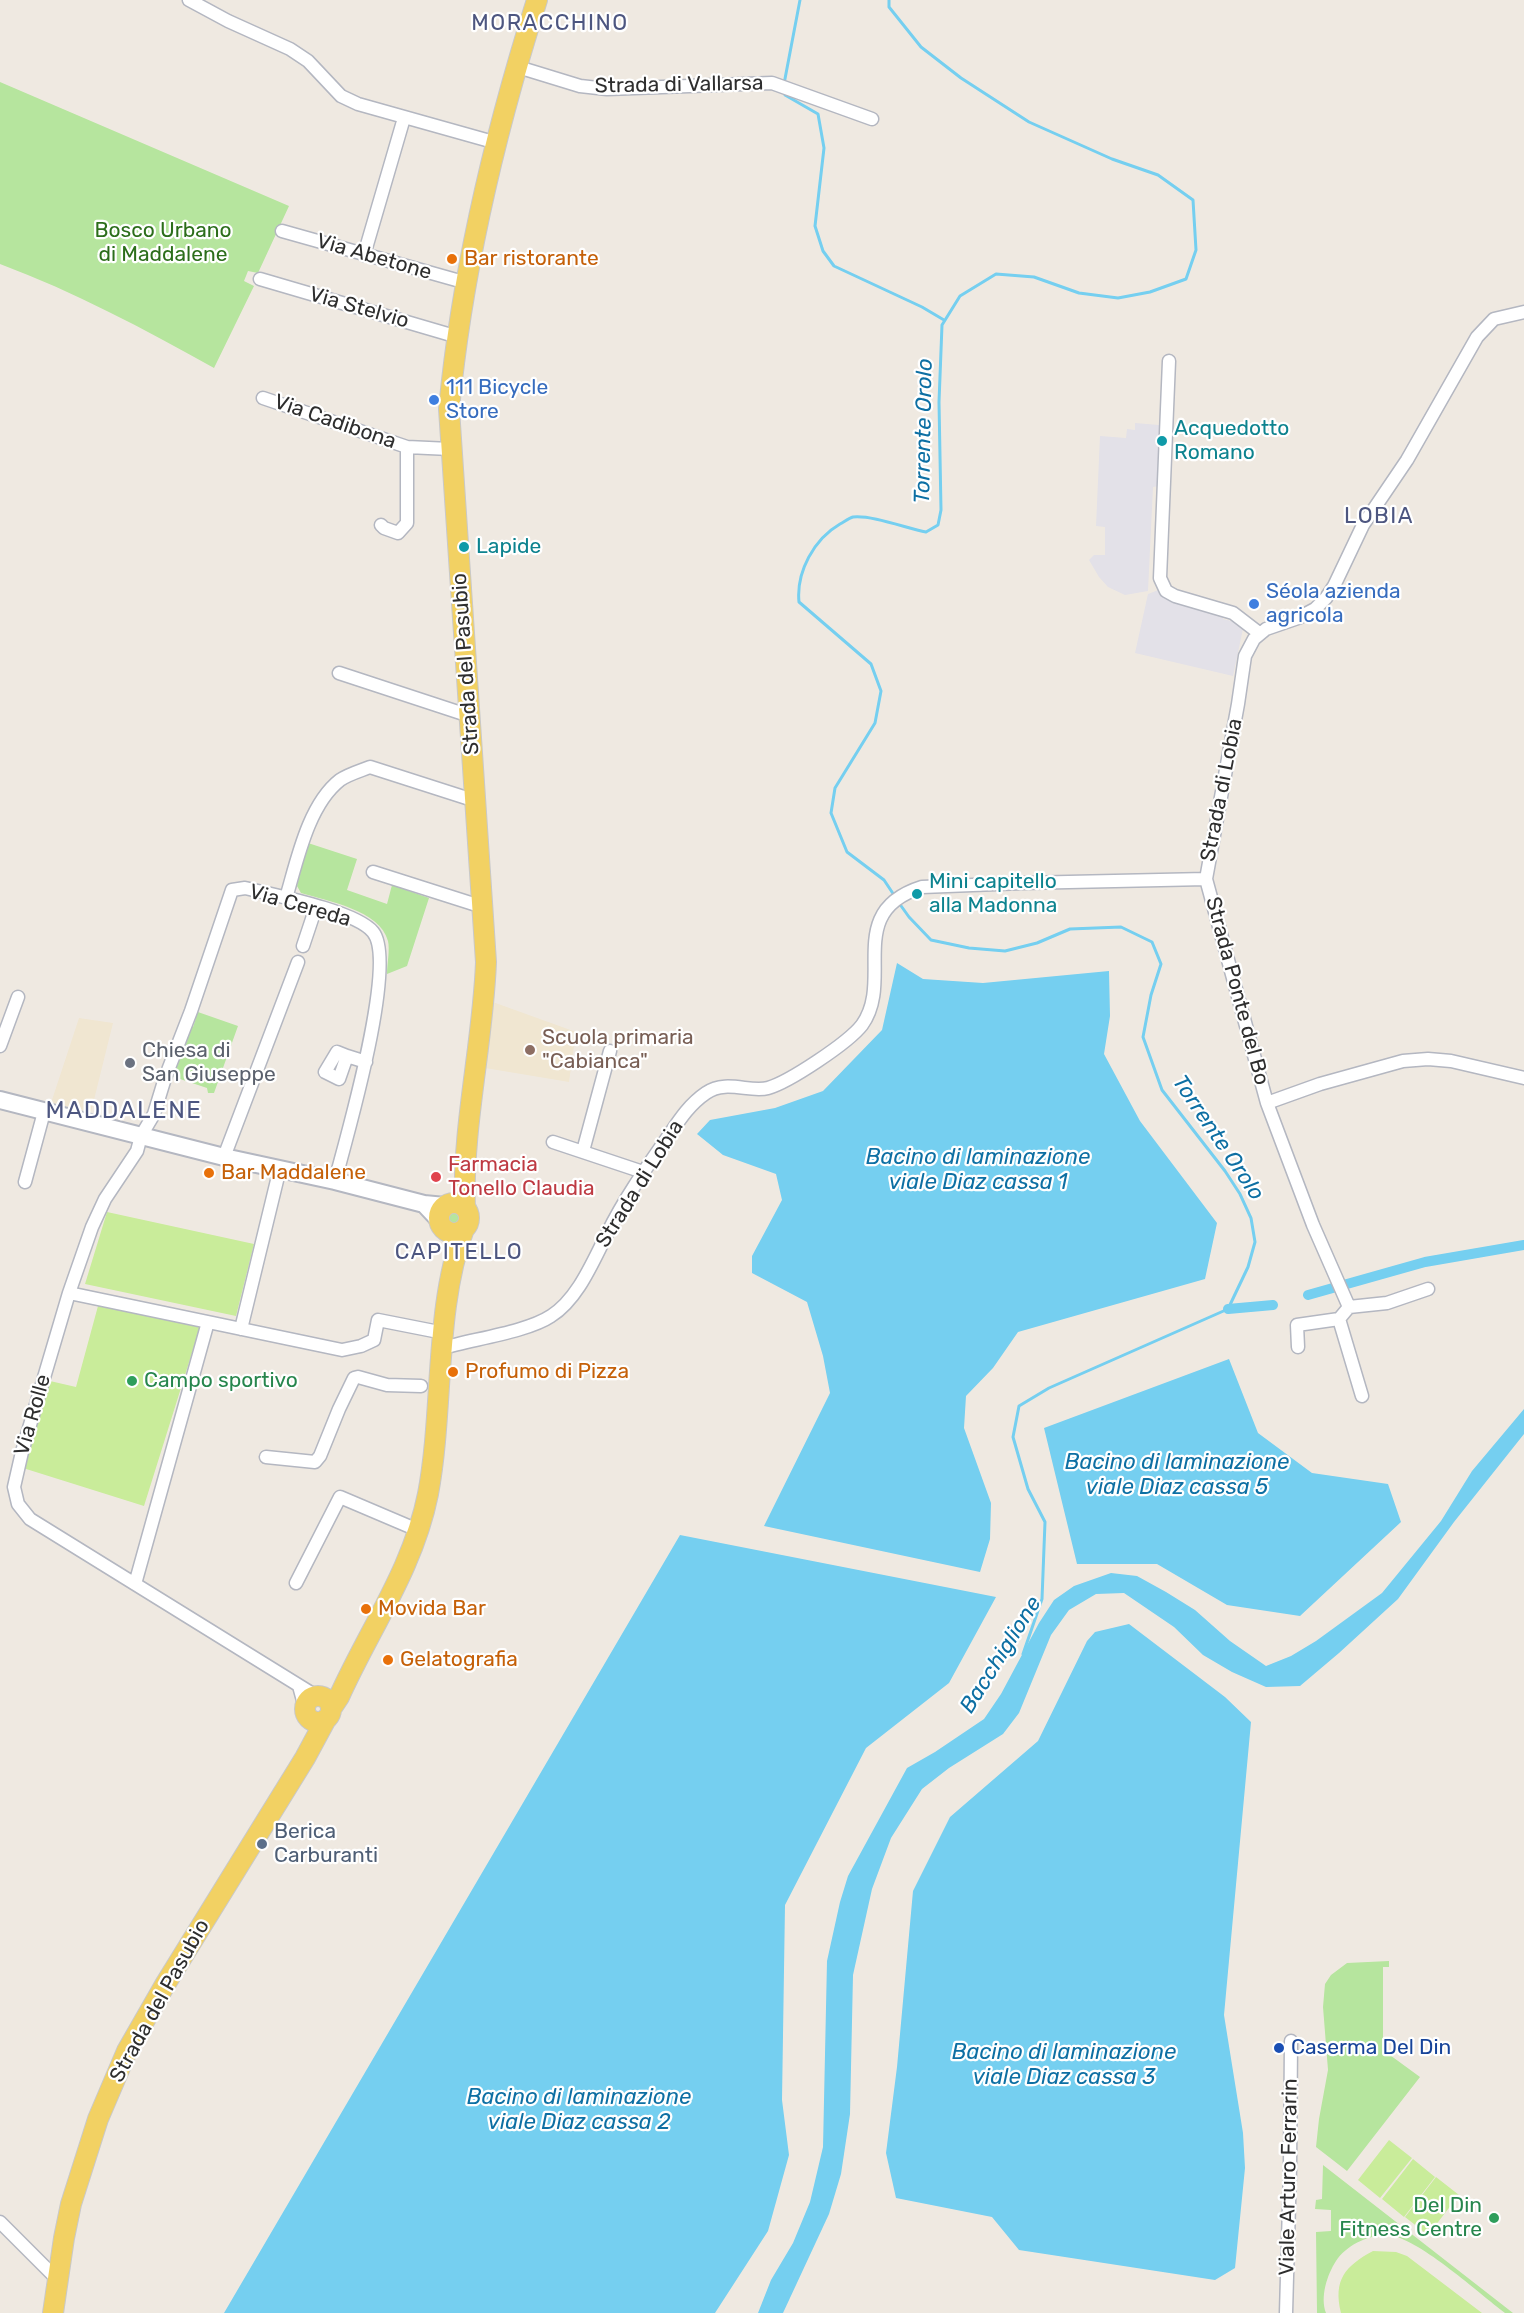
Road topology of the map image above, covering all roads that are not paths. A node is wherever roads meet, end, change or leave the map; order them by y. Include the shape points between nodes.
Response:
1 (189, 0) edge
2 (537, 0) edge
3 (518, 67) junction
4 (404, 118) junction
5 (873, 118) dead end
6 (497, 143) junction
7 (282, 231) dead end
8 (364, 255) junction
9 (260, 279) dead end
10 (467, 283) junction
11 (1524, 312) edge
12 (458, 337) junction
13 (1169, 361) dead end
14 (263, 398) dead end
15 (407, 447) junction
16 (450, 449) junction
17 (381, 525) dead end
18 (1259, 633) junction
19 (339, 674) dead end
20 (470, 716) junction
21 (476, 801) junction
22 (373, 872) dead end
23 (1206, 879) junction
24 (286, 898) junction
25 (316, 906) junction
26 (483, 907) junction
27 (303, 946) dead end
28 (298, 962) dead end
29 (18, 997) dead end
30 (0, 1042) edge
31 (610, 1051) dead end
32 (347, 1056) dead end
33 (366, 1062) junction
34 (1524, 1078) edge
35 (0, 1100) edge
36 (1267, 1103) junction
37 (44, 1112) junction
38 (141, 1136) junction
39 (553, 1142) dead end
40 (583, 1151) junction
41 (224, 1157) junction
42 (280, 1168) junction
43 (643, 1172) junction
44 (335, 1180) junction
45 (25, 1182) dead end
46 (448, 1213) junction
47 (1428, 1288) dead end
48 (69, 1293) junction
49 (447, 1303) junction
50 (1349, 1307) junction
51 (1339, 1319) junction
52 (208, 1322) junction
53 (241, 1329) junction
54 (444, 1340) junction
55 (1299, 1347) dead end
56 (430, 1387) junction
57 (1362, 1396) dead end
58 (266, 1457) dead end
59 (420, 1531) junction
60 (296, 1583) dead end
61 (135, 1584) junction
62 (318, 1707) junction
63 (1291, 2041) dead end
64 (0, 2222) edge
65 (58, 2280) junction
66 (53, 2313) edge
67 (1286, 2313) edge

1 - 4 street via 290,49 308,61 341,96
2 - 3 main road, Strada del Pasubio
3 - 5 street, Strada di Vallarsa via 580,86 607,89 772,83
3 - 6 main road, Strada del Pasubio
4 - 6 street
4 - 8 street
6 - 10 main road, Strada del Pasubio
7 - 8 street, Via Abetone
8 - 10 street, Via Abetone
9 - 12 street, Via Stelvio
10 - 12 main road, Strada del Pasubio
11 - 18 street via 1494,319 1477,337 1407,460 1363,525 1326,598 1306,614
12 - 16 main road, Strada del Pasubio via 449,409
13 - 18 street via 1160,579 1166,591 1175,596 1233,613
14 - 15 street, Via Cadibona
15 - 16 street, Via Cadibona
15 - 17 street, Via Cadibona via 407,523 398,533
16 - 20 main road, Strada del Pasubio
18 - 23 street, Strada di Lobia via 1245,656
19 - 20 street
20 - 21 main road, Strada del Pasubio
21 - 24 street via 370,767 353,773 340,780 324,799 308,827
21 - 26 main road, Strada del Pasubio
22 - 26 street
23 - 36 street, Strada Ponte del Bo
23 - 43 street, Strada di Lobia via 922,887 898,898 888,905 873,947 871,1006 862,1024 831,1051 766,1089 726,1087 708,1092 688,1107
24 - 25 street, Via Cereda
24 - 38 street, Via Cereda via 245,888 232,890 154,1114
25 - 27 street
25 - 33 street, Via Cereda via 365,926 381,945
26 - 46 main road, Strada del Pasubio via 484,1005 468,1134
28 - 41 street
29 - 30 street
31 - 40 street
32 - 33 street
33 - 44 street, Via Cereda
34 - 36 street, Strada Ponte del Bo via 1451,1061 1403,1061
35 - 37 street
36 - 50 street, Strada Ponte del Bo
37 - 38 street
37 - 45 street
38 - 41 street
38 - 48 street, Via Rolle via 137,1151 116,1180 92,1227
39 - 40 street
40 - 43 street
41 - 42 street
42 - 44 street
42 - 53 street
43 - 54 street, Strada di Lobia via 580,1283 553,1315 534,1324
44 - 46 street
46 - 49 main road
46 - 49 main road via 453,1233 464,1229
47 - 50 street via 1388,1303
48 - 52 street
48 - 61 street, Via Rolle via 21,1452 15,1496 30,1519
49 - 54 main road
50 - 51 street
51 - 55 street via 1297,1325
51 - 57 street
52 - 53 street
52 - 61 street
53 - 54 street via 342,1350 374,1340 378,1320
54 - 56 main road
56 - 58 street via 387,1385 354,1378 315,1462
56 - 59 main road via 428,1492
59 - 60 street via 340,1497
59 - 62 main road via 345,1684
61 - 62 street, Via Rolle via 299,1686
62 - 65 main road, Strada del Pasubio via 312,1745 127,2051 98,2119 71,2204
63 - 67 street, Viale Arturo Ferrarin
64 - 65 street
65 - 66 main road, Strada del Pasubio

